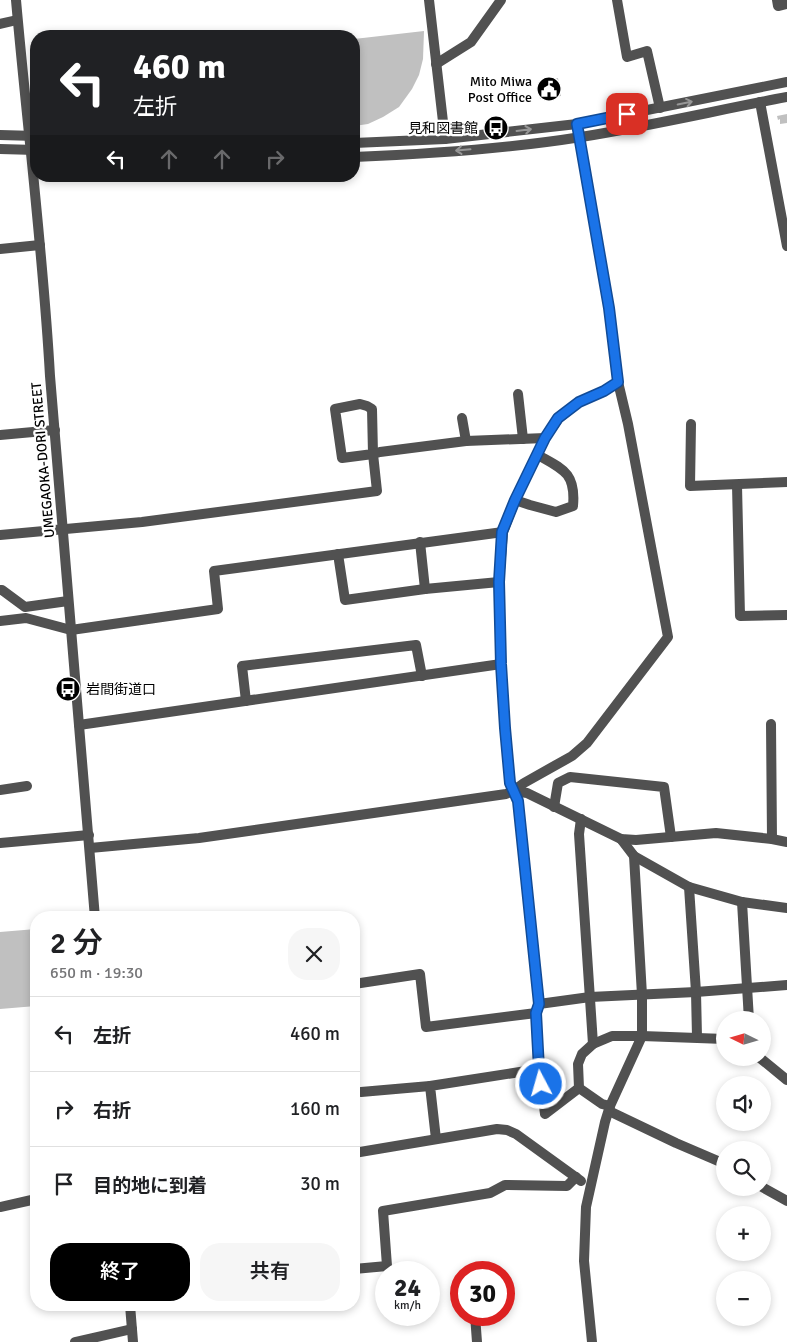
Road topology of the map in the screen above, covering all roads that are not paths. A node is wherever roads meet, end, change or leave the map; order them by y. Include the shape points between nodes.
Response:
1 (16, 0) edge
2 (429, 0) edge
3 (501, 0) edge
4 (617, 0) edge
5 (777, 0) edge
6 (787, 4) edge
7 (18, 20) junction
8 (0, 24) edge
9 (436, 64) junction
10 (787, 82) edge
11 (787, 97) edge
12 (760, 102) junction
13 (660, 108) junction
14 (30, 113) edge
15 (577, 124) junction
16 (0, 135) edge
17 (30, 136) edge
18 (579, 137) junction
19 (445, 139) junction
20 (360, 143) edge
21 (0, 148) edge
22 (30, 150) edge
23 (360, 157) edge
24 (36, 182) edge
25 (40, 245) junction
26 (787, 246) edge
27 (0, 249) edge
28 (618, 382) junction
29 (518, 394) dead end
30 (462, 418) dead end
31 (691, 424) dead end
32 (55, 430) junction
33 (0, 435) edge
34 (545, 438) junction
35 (523, 439) junction
36 (466, 441) junction
37 (373, 454) junction
38 (538, 455) junction
39 (787, 482) edge
40 (737, 485) junction
41 (515, 500) junction
42 (62, 530) junction
43 (502, 532) junction
44 (0, 535) edge
45 (420, 542) junction
46 (338, 554) junction
47 (499, 582) junction
48 (425, 589) junction
49 (0, 590) edge
50 (68, 601) junction
51 (787, 615) edge
52 (0, 621) edge
53 (71, 630) junction
54 (501, 664) junction
55 (422, 676) junction
56 (246, 701) junction
57 (771, 724) dead end
58 (79, 725) junction
59 (27, 786) dead end
60 (0, 790) edge
61 (513, 791) junction
62 (554, 807) junction
63 (581, 819) junction
64 (88, 835) junction
65 (672, 837) junction
66 (622, 839) junction
67 (772, 839) junction
68 (787, 842) edge
69 (0, 843) edge
70 (90, 848) junction
71 (634, 856) junction
72 (689, 887) junction
73 (742, 902) junction
74 (787, 908) edge
75 (94, 911) edge
76 (360, 983) edge
77 (787, 984) edge
78 (748, 988) junction
79 (696, 992) junction
80 (642, 995) junction
81 (590, 998) junction
82 (538, 1009) junction
83 (749, 1011) edge
84 (642, 1036) junction
85 (697, 1038) junction
86 (716, 1039) edge
87 (593, 1044) junction
88 (770, 1066) edge
89 (539, 1069) junction
90 (787, 1080) edge
91 (430, 1086) junction
92 (579, 1088) junction
93 (361, 1092) dead end
94 (609, 1109) junction
95 (436, 1139) junction
96 (360, 1152) edge
97 (716, 1160) edge
98 (576, 1177) junction
99 (590, 1188) junction
100 (771, 1192) edge
101 (30, 1200) edge
102 (787, 1201) edge
103 (0, 1207) edge
104 (360, 1268) edge
105 (130, 1311) edge
106 (476, 1326) edge
107 (132, 1329) junction
108 (76, 1342) edge
109 (133, 1342) edge
110 (477, 1342) edge
111 (592, 1342) edge

1 - 7 street, UMEGAOKA-DORI STREET
2 - 9 street
3 - 9 street via 471,42
4 - 13 street via 627,57 647,51
5 - 6 street via 778,6
7 - 8 street
7 - 14 street, UMEGAOKA-DORI STREET
9 - 19 street
13 -> 10 street
11 - 12 street
12 - 18 street
12 - 26 street
13 - 15 street
15 - 18 street
19 -> 15 street
16 - 17 street
18 -> 23 street via 494,148
18 - 28 street via 609,308
19 - 20 street
21 - 22 street
24 - 25 street, UMEGAOKA-DORI STREET
25 - 27 street
25 - 32 street, UMEGAOKA-DORI STREET
28 - 34 street via 579,402 558,418
28 - 61 street via 668,638 587,743 572,756
29 - 35 street
30 - 36 street
31 - 40 street via 690,486
32 - 33 street
32 - 42 street, UMEGAOKA-DORI STREET
34 - 35 street
34 - 38 street
35 - 36 street
36 - 37 street
37 - 37 street via 372,410 360,404 335,409 342,458
37 - 42 street via 377,491
38 - 41 street
38 - 41 street via 569,476 574,493 573,506 556,512
39 - 40 street
40 - 51 street via 740,616
41 - 43 street
42 - 44 street
42 - 50 street, UMEGAOKA-DORI STREET
43 - 45 street
43 - 47 street
45 - 46 street
45 - 48 street
46 - 48 street via 345,600
46 - 53 street via 214,571 218,609
47 - 48 street
47 - 54 street
49 - 50 street via 25,607
50 - 53 street, UMEGAOKA-DORI STREET
52 - 53 street via 26,618
53 - 58 street, UMEGAOKA-DORI STREET
54 - 55 street
54 - 61 street
55 - 56 street
55 - 56 street via 416,645 242,666
56 - 58 street
57 - 67 street
58 - 64 street, UMEGAOKA-DORI STREET
59 - 60 street
61 - 62 street via 527,793
61 - 70 street via 199,838
61 - 82 street via 518,801
62 - 63 street
62 - 65 street via 558,783 570,777 664,787
63 - 66 street
63 - 81 street via 578,834
64 - 69 street
64 - 70 street, UMEGAOKA-DORI STREET
65 - 66 street
65 - 67 street via 716,833
66 - 71 street
67 - 68 street
70 - 75 street, UMEGAOKA-DORI STREET
71 - 72 street
71 - 80 street
72 - 73 street
72 - 79 street
73 - 74 street
73 - 78 street
76 - 82 street via 420,974 426,1027
77 - 78 street
78 - 79 street
78 - 83 street
79 - 80 street
79 - 85 street
80 - 81 street
80 - 84 street
81 - 82 street
81 - 87 street
82 - 89 street
84 - 85 street
84 - 87 street via 612,1036
84 - 94 street
85 - 86 street
87 - 92 street via 582,1054 578,1064
88 - 90 street
89 - 91 street
89 - 92 street via 545,1114
91 - 93 street
91 - 95 street
92 - 94 street
94 - 97 street
94 - 99 street
95 - 96 street
95 - 98 street via 507,1130
98 - 99 street
98 - 104 street via 567,1186 505,1185 490,1193 383,1212 387,1266
99 - 111 street via 584,1261
100 - 102 street
101 - 103 street
105 - 107 street
106 - 110 street
107 - 108 street
107 - 109 street

